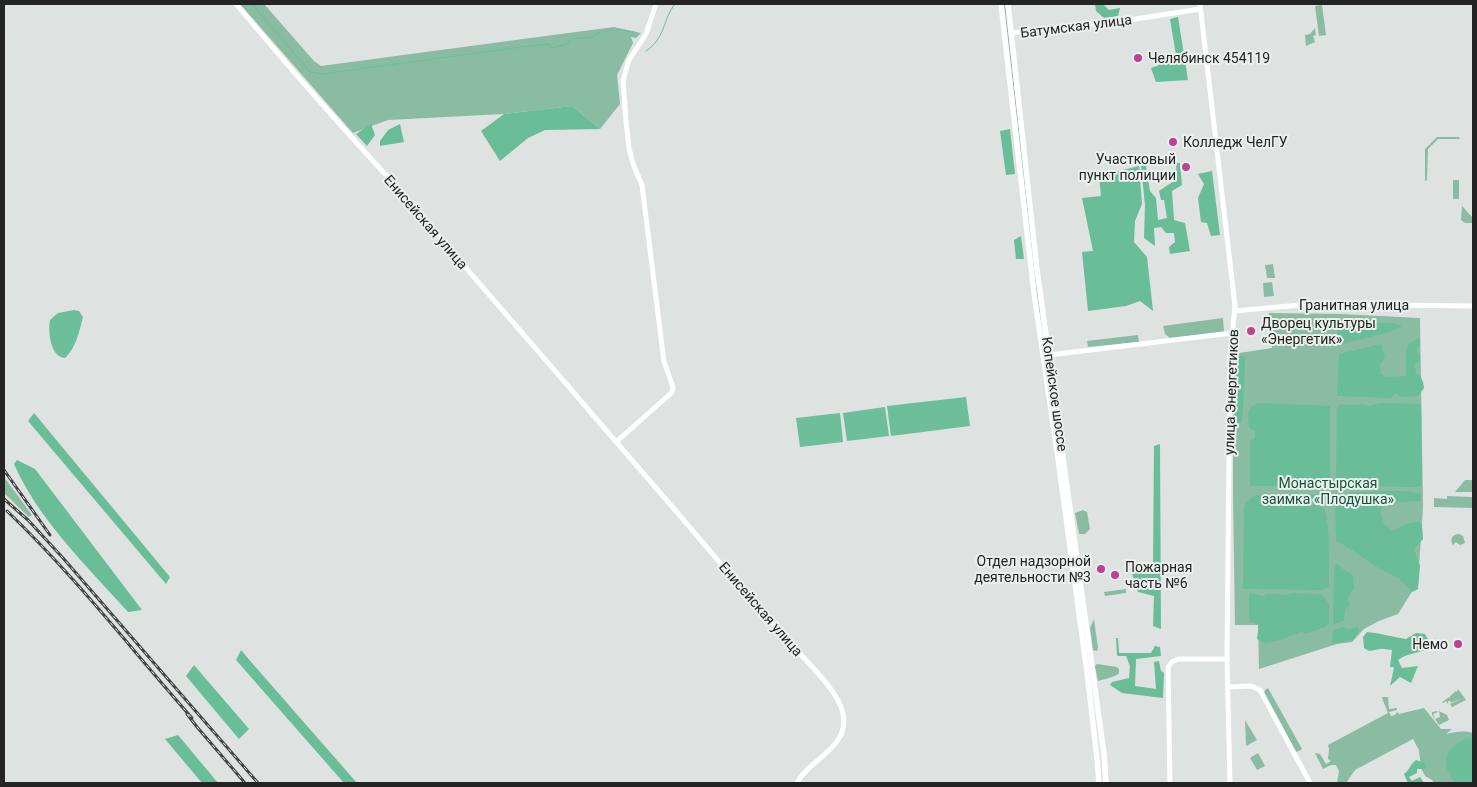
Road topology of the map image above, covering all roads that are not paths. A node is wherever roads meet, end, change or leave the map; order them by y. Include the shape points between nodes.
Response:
1 (236, 4) edge
2 (656, 4) edge
3 (1001, 4) edge
4 (1008, 4) edge
5 (1200, 6) edge
6 (1011, 34) junction
7 (1473, 306) edge
8 (1236, 310) junction
9 (1232, 333) junction
10 (1046, 355) junction
11 (616, 442) junction
12 (1076, 570) junction
13 (1227, 659) junction
14 (1228, 687) junction
15 (797, 783) edge
16 (1099, 783) edge
17 (1106, 783) edge
18 (1170, 783) edge
19 (1230, 783) edge
20 (1310, 783) edge

1 - 11 street, Енисейская улица
2 - 11 street via 646,34 629,60 623,80 631,155 642,185 664,362 673,387 669,395
3 - 10 main road, Копейское шоссе via 1034,293
4 - 6 main road, Копейское шоссе
5 - 6 street, Батумская улица via 1124,21
5 - 8 street, улица Энергетиков
6 - 10 main road, Копейское шоссе
7 - 8 street, Гранитная улица via 1310,304
8 - 9 street, улица Энергетиков
9 - 10 street
9 - 13 street, улица Энергетиков
10 - 12 main road, Копейское шоссе
11 - 15 street, Енисейская улица via 838,698 844,719 842,732
12 - 16 main road, Копейское шоссе
12 - 17 main road, Копейское шоссе
13 - 14 street, улица Энергетиков
13 - 18 street via 1178,659 1169,665
14 - 19 street, улица Энергетиков
14 - 20 street via 1255,686 1260,690

